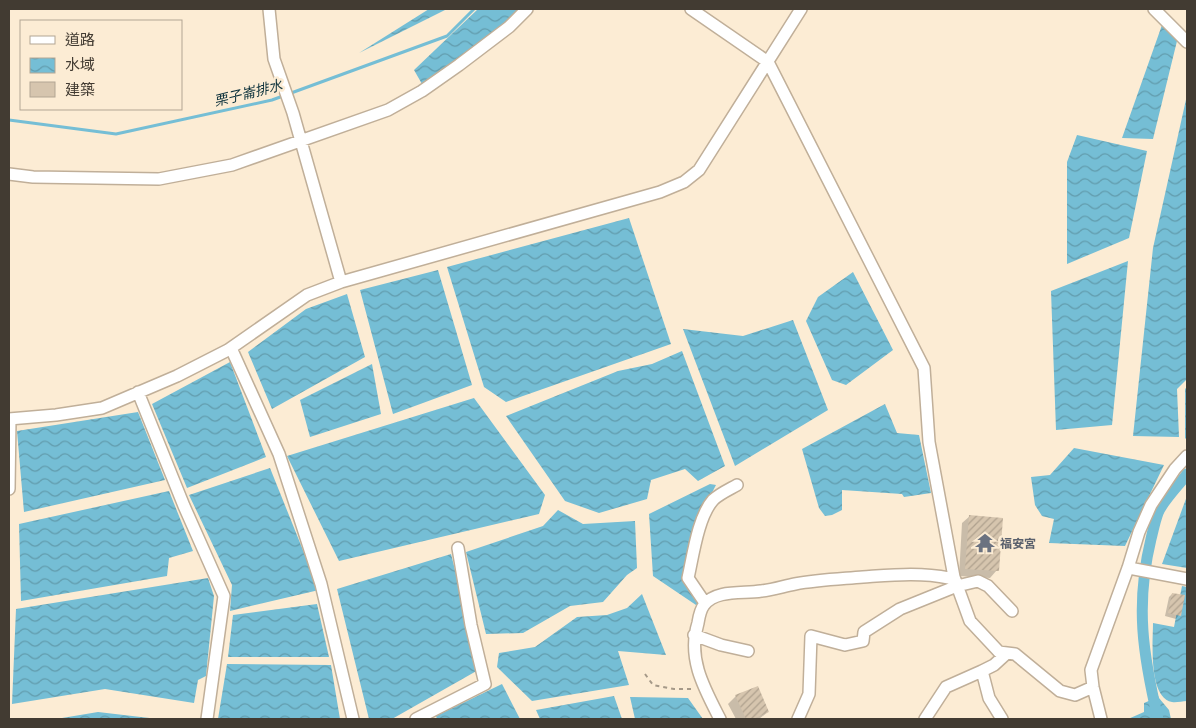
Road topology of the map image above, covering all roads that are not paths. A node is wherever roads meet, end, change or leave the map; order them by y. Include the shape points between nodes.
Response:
1 (269, 9) edge
2 (527, 9) edge
3 (691, 9) edge
4 (801, 9) edge
5 (1154, 9) edge
6 (1187, 42) edge
7 (768, 62) junction
8 (300, 140) junction
9 (9, 174) edge
10 (340, 282) junction
11 (231, 348) junction
12 (138, 392) junction
13 (9, 419) edge
14 (1187, 456) edge
15 (737, 485) dead end
16 (9, 490) edge
17 (458, 548) dead end
18 (1129, 568) dead end
19 (1187, 579) edge
20 (956, 581) junction
21 (705, 603) junction
22 (1012, 611) dead end
23 (694, 635) junction
24 (748, 651) dead end
25 (1006, 654) junction
26 (982, 671) junction
27 (1093, 688) junction
28 (207, 719) edge
29 (352, 719) edge
30 (419, 719) edge
31 (720, 719) edge
32 (798, 719) edge
33 (925, 719) edge
34 (1002, 719) edge
35 (1101, 719) edge

1 - 8 street via 274,59
2 - 8 street via 509,28 413,96 388,110
3 - 7 street
4 - 7 street
5 - 6 street
7 - 10 street via 699,170 684,182 651,195
7 - 20 street via 924,368 930,442
8 - 9 street via 232,165 159,179
8 - 10 street
10 - 11 street via 306,295
11 - 12 street
11 - 29 street via 279,454 322,584
12 - 13 street via 102,408
12 - 28 street via 224,596
13 - 16 street
14 - 27 street via 1151,506 1139,532 1091,670
15 - 21 street via 714,499 702,520 695,544 688,578
17 - 30 street via 471,626 486,684
18 - 19 street
20 - 21 street via 903,573 820,580 726,594
20 - 22 street via 978,581 988,586
20 - 25 street via 970,621 999,652
20 - 32 street via 900,609 864,632 863,641 845,644 811,636 809,694
21 - 23 street
23 - 24 street
23 - 31 street via 696,664
25 - 26 street
25 - 27 street via 1015,654 1060,691 1075,695
26 - 33 street via 946,687
26 - 34 street via 989,698
27 - 35 street

